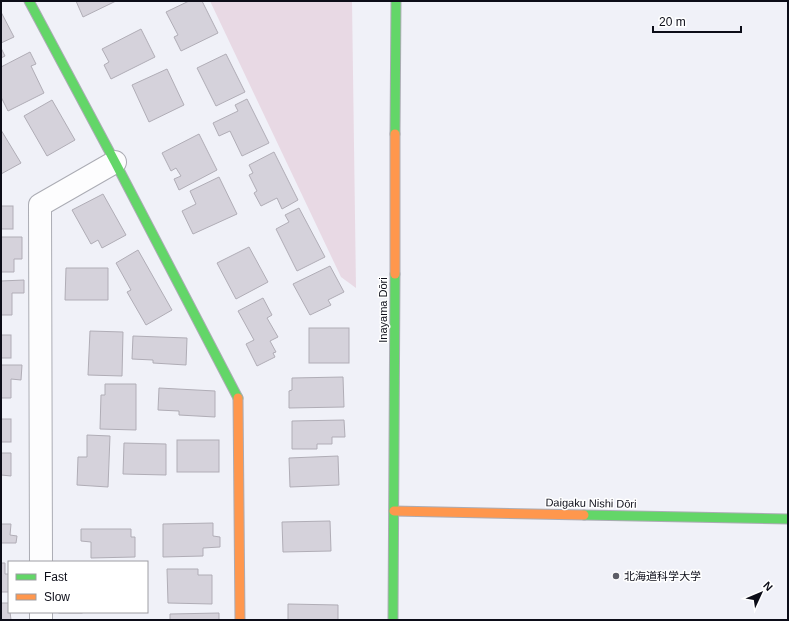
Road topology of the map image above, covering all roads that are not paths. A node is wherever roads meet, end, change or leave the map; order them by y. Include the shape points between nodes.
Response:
1 (29, 1) edge
2 (396, 1) edge
3 (115, 162) junction
4 (394, 511) junction
5 (788, 519) edge
6 (41, 561) edge
7 (240, 620) edge
8 (393, 620) edge

1 - 3 street
2 - 4 street, Inayama Dōri
3 - 6 street via 40,205
3 - 7 street via 238,398
4 - 5 street, Daigaku Nishi Dōri
4 - 8 street, Inayama Dōri

